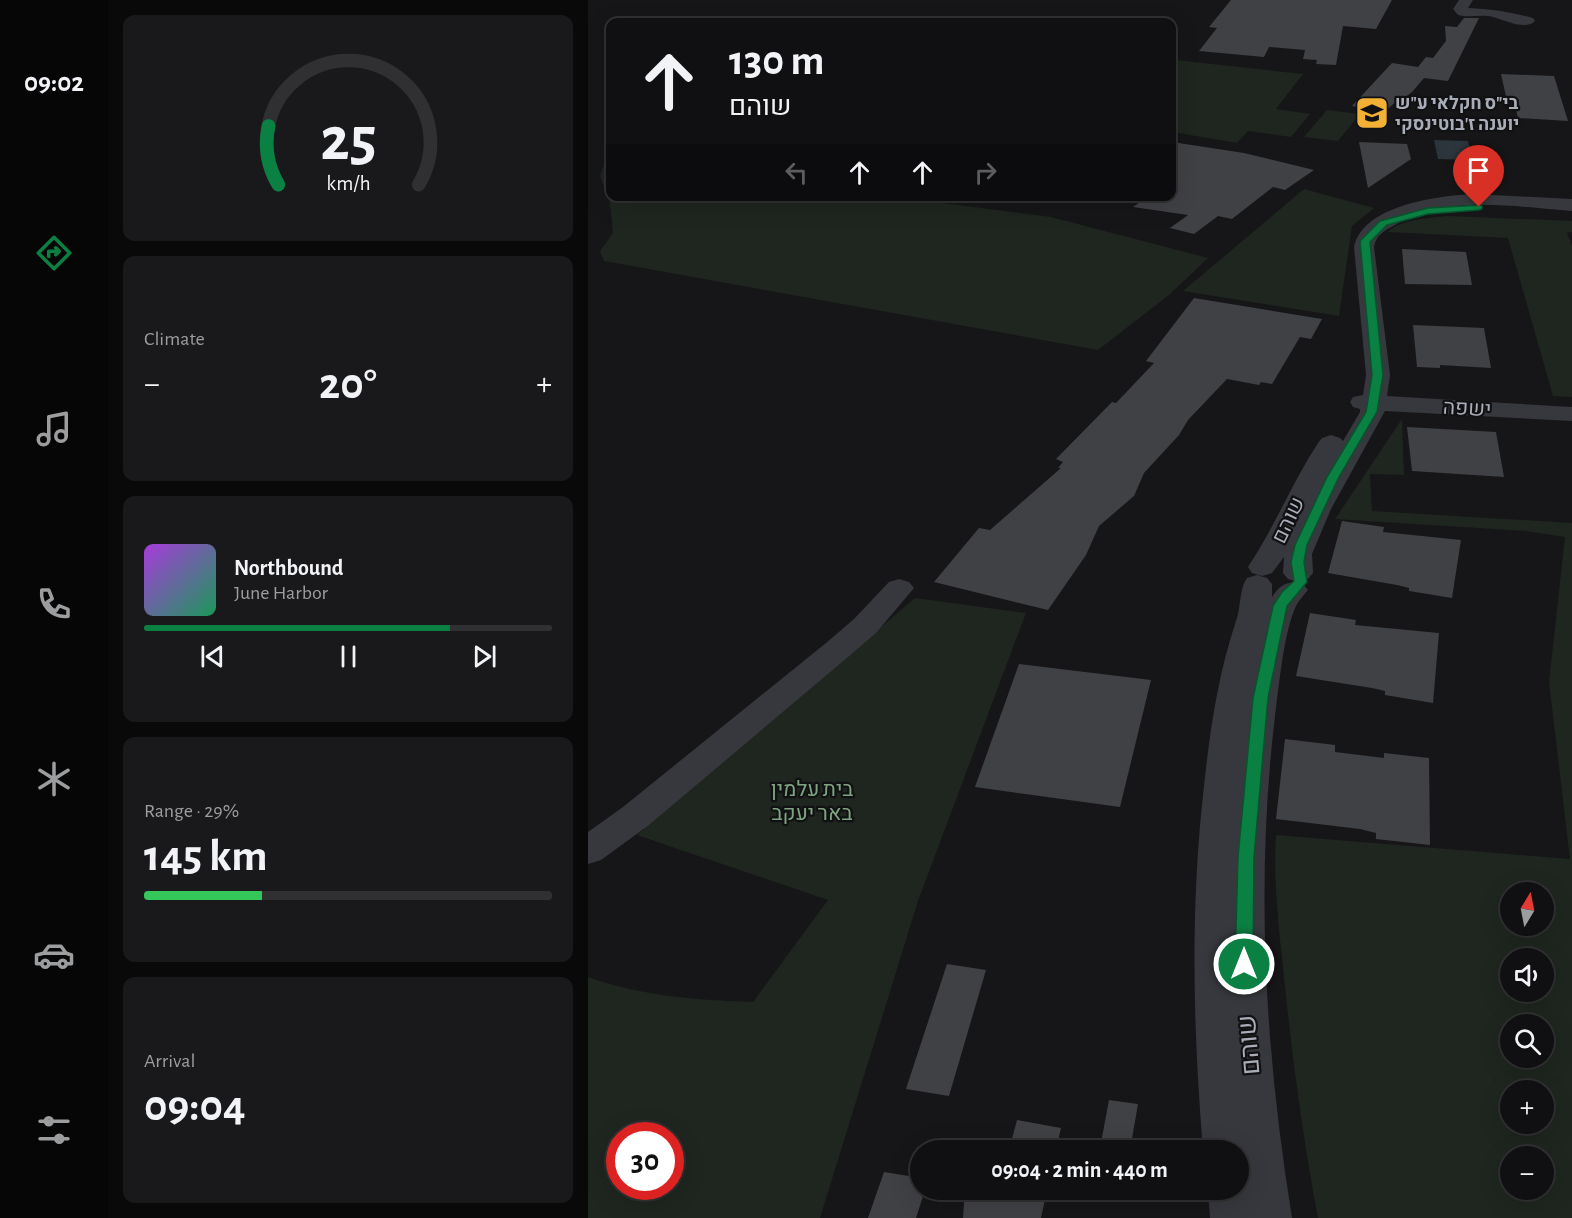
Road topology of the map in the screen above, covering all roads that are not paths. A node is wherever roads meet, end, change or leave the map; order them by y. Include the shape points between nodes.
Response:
1 (1466, 0) edge
2 (1506, 0) edge
3 (1497, 14) junction
4 (1528, 21) dead end
5 (1572, 205) edge
6 (1572, 211) edge
7 (1383, 223) junction
8 (1371, 396) junction
9 (1572, 414) edge
10 (1259, 575) junction
11 (1295, 581) junction
12 (898, 588) dead end
13 (588, 851) edge
14 (1224, 1140) edge
15 (1231, 1200) edge
16 (1233, 1218) edge
17 (1269, 1218) edge

1 - 3 street via 1460,9 1463,12
2 - 3 street
3 - 4 street
5 - 7 street, שוהם via 1439,202 1403,211
6 - 7 street via 1452,208
7 - 8 street, שוהם via 1368,236 1364,247 1378,375
8 - 9 street, ישפה
8 - 10 street, שוהם via 1316,466
8 - 11 street, שוהם via 1365,425 1342,460 1298,554
10 - 11 street via 1271,591
10 - 14 street, שוהם via 1225,748 1213,857 1213,1007
11 - 17 street, שוהם via 1280,606 1260,698 1244,901 1247,1043
12 - 13 street via 865,626 837,650
15 - 16 street

